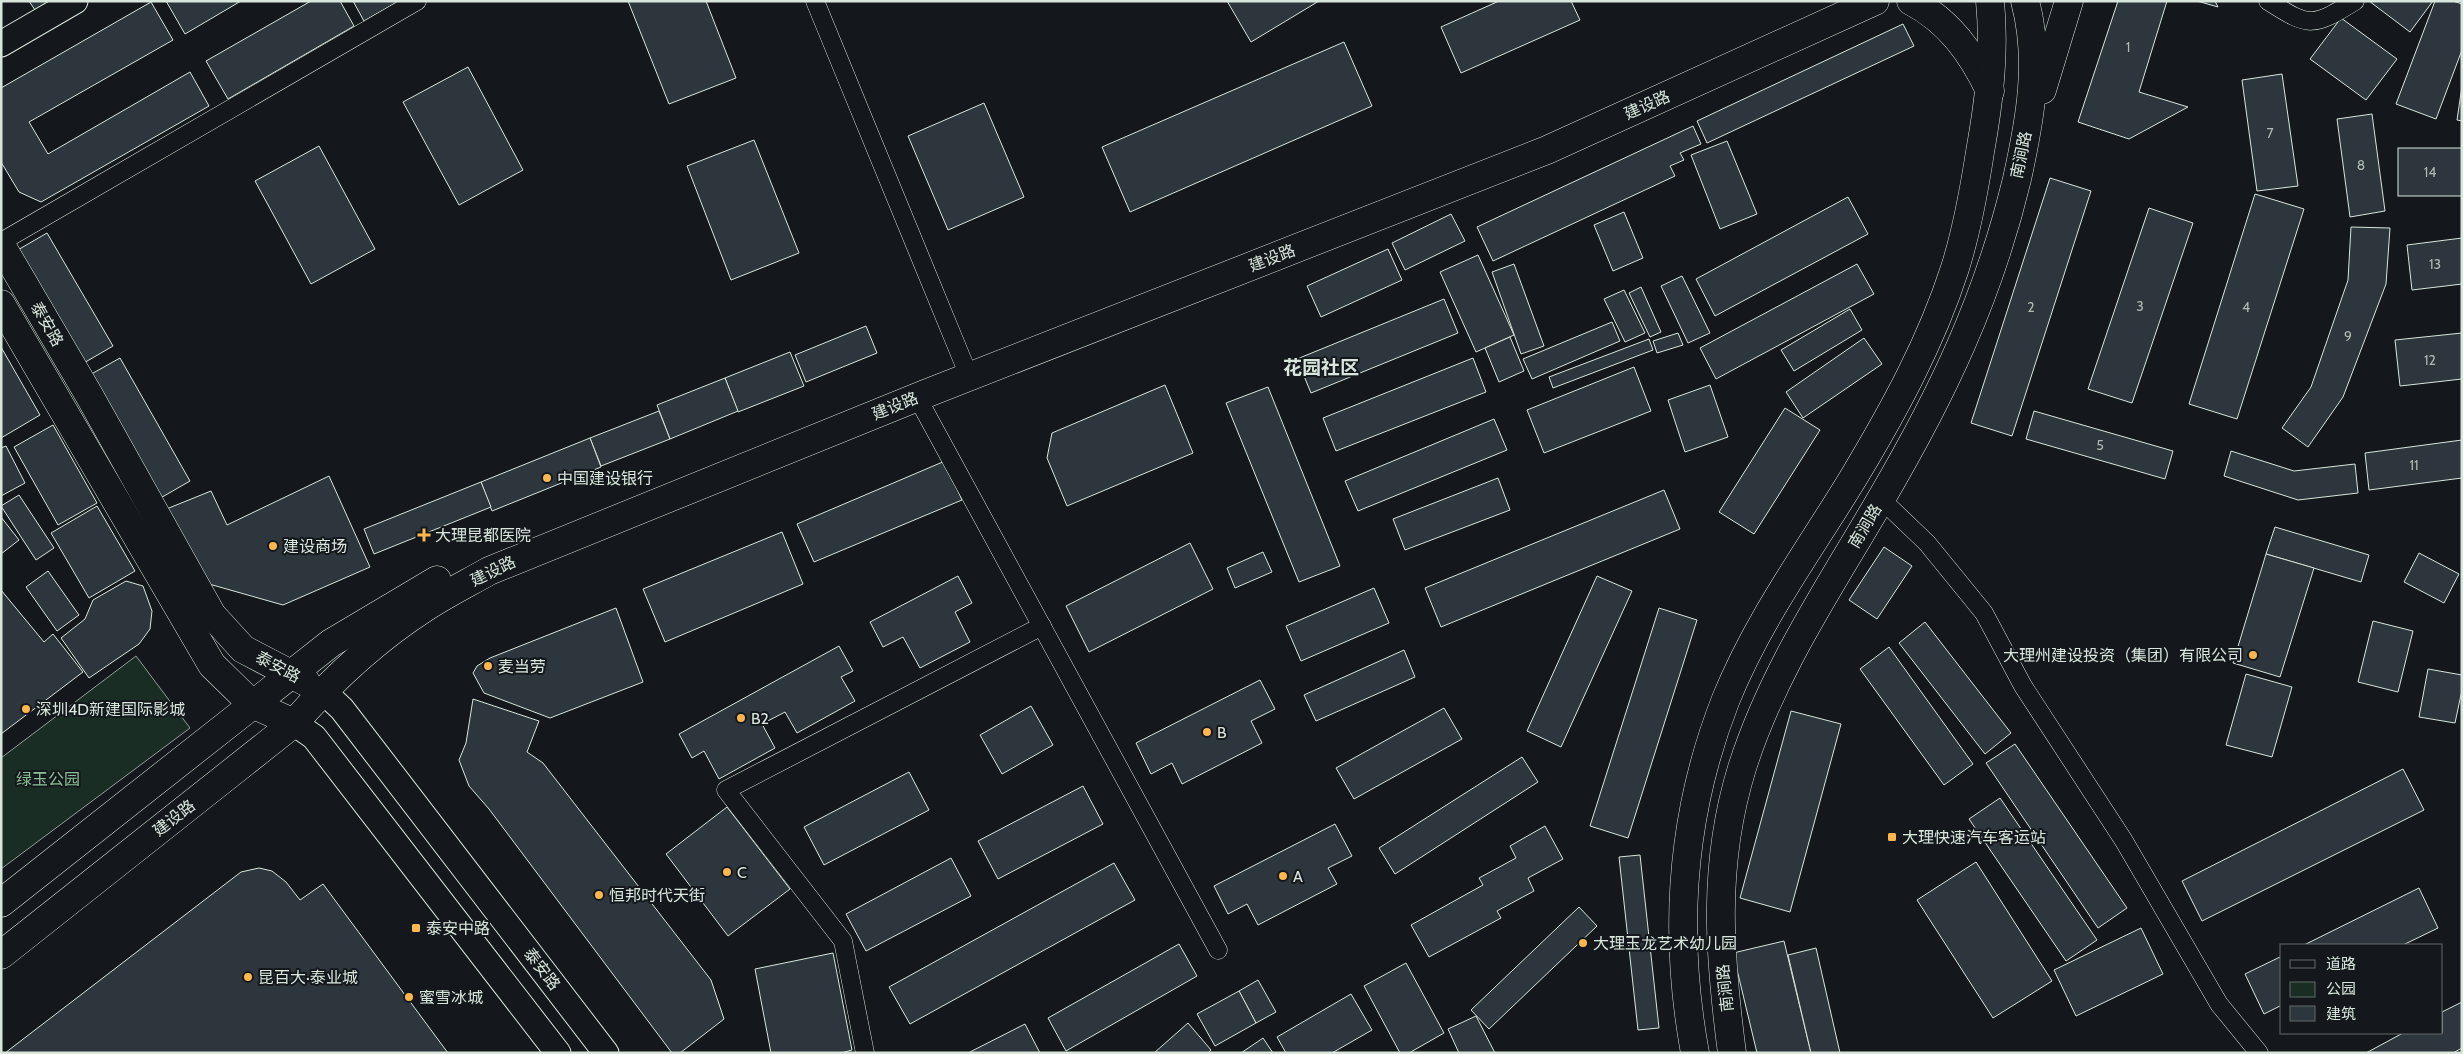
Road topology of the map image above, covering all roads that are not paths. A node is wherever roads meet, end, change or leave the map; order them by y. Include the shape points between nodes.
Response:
1 (75, 1) edge
2 (417, 1) edge
3 (815, 1) edge
4 (1833, 1) edge
5 (1875, 1) edge
6 (1911, 1) edge
7 (1990, 1) edge
8 (2026, 1) edge
9 (2068, 1) edge
10 (2268, 1) edge
11 (2355, 1) edge
12 (1, 44) edge
13 (1990, 91) junction
14 (2024, 146) junction
15 (1, 244) edge
16 (1, 304) edge
17 (964, 364) junction
18 (917, 397) junction
19 (1852, 480) junction
20 (1882, 499) junction
21 (1042, 626) junction
22 (291, 673) junction
23 (322, 691) junction
24 (252, 704) junction
25 (294, 723) junction
26 (1, 903) edge
27 (1218, 950) dead end
28 (1, 955) edge
29 (558, 1053) edge
30 (606, 1053) edge
31 (865, 1053) edge
32 (1695, 1053) edge
33 (1732, 1053) edge
34 (2259, 1053) edge

1 - 12 main road
2 - 15 street
3 - 17 street
4 - 17 main road, 建设路 via 1532,138
5 - 18 main road, 建设路 via 1547,150
6 - 13 main road via 1935,16 1961,41
7 - 13 main road via 1993,57
8 - 14 main road, 南涧路 via 2032,35 2033,78
9 - 14 main road
10 - 11 street via 2296,20 2323,21
13 - 19 main road via 1977,173 1955,267 1909,381
14 - 20 main road, 南涧路 via 2003,235 1981,301 1948,378
15 - 22 main road, 泰安路 via 212,615 243,649
16 - 24 main road, 泰安路 via 212,665
17 - 22 main road, 建设路 via 474,558 331,643
18 - 21 street
18 - 23 main road, 建设路 via 489,571 426,607 360,656
19 - 20 main road
19 - 32 main road via 1764,620 1727,696 1705,762 1687,850 1682,906 1684,974
20 - 33 main road, 南涧路 via 1788,656 1755,731 1736,791 1721,877 1720,928
20 - 34 street via 1927,543 1984,613 2023,686 2124,841 2214,997
21 - 27 street
21 - 31 street via 726,790 843,941
22 - 23 main road, 泰安路
22 - 24 main road, 建设路
23 - 25 main road, 建设路
23 - 30 main road, 泰安路 via 342,710
24 - 25 main road, 泰安路
24 - 26 main road, 建设路
25 - 28 main road, 建设路
25 - 29 main road, 泰安路 via 314,737

